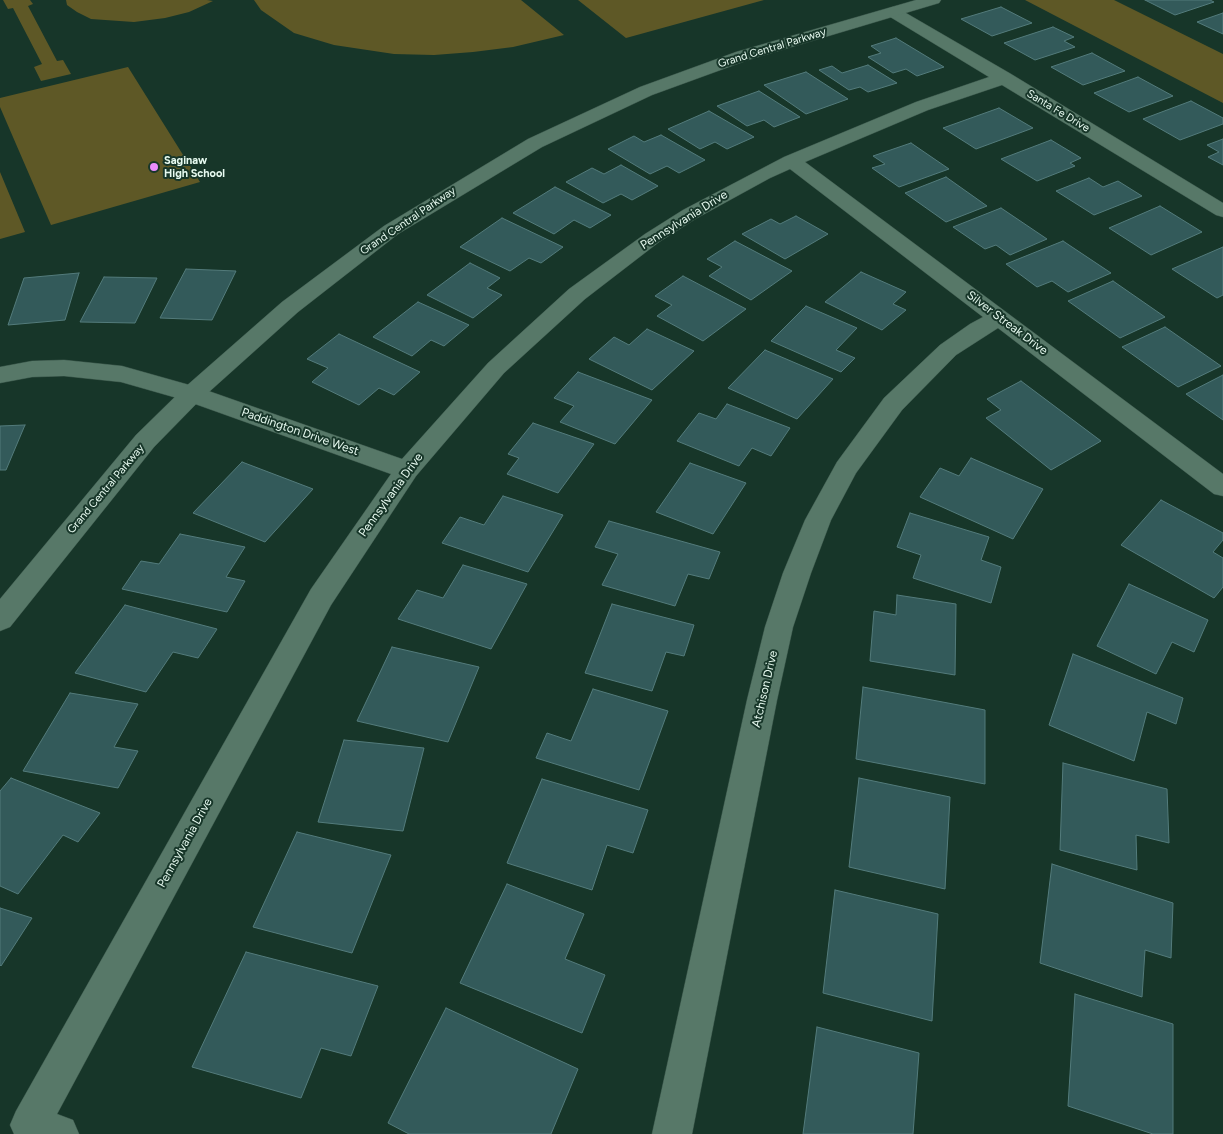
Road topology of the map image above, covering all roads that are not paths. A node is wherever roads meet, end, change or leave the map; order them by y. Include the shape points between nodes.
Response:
1 (933, 0) edge
2 (893, 12) junction
3 (1005, 78) junction
4 (791, 161) junction
5 (1223, 211) edge
6 (1000, 318) junction
7 (0, 376) edge
8 (192, 394) junction
9 (407, 470) junction
10 (1223, 487) edge
11 (0, 619) edge
12 (59, 1134) edge
13 (672, 1134) edge

1 - 2 street, Grand Central Parkway
2 - 3 street, Santa Fe Drive
2 - 8 street, Grand Central Parkway via 742,56 676,79 610,106 535,143 425,208 359,253 255,337
3 - 4 street, Pennsylvania Drive via 888,119
3 - 5 street, Santa Fe Drive
4 - 6 street, Silver Streak Drive
4 - 9 street, Pennsylvania Drive via 690,214 577,294 496,368
6 - 10 street, Silver Streak Drive
6 - 13 street, Atchison Drive via 948,350 893,404 846,468 818,520 797,572 779,627 762,700
7 - 8 street, Paddington Drive West via 64,368 98,370
8 - 9 street, Paddington Drive West
8 - 11 street, Grand Central Parkway via 145,441
9 - 12 street, Pennsylvania Drive via 320,597 30,1124

